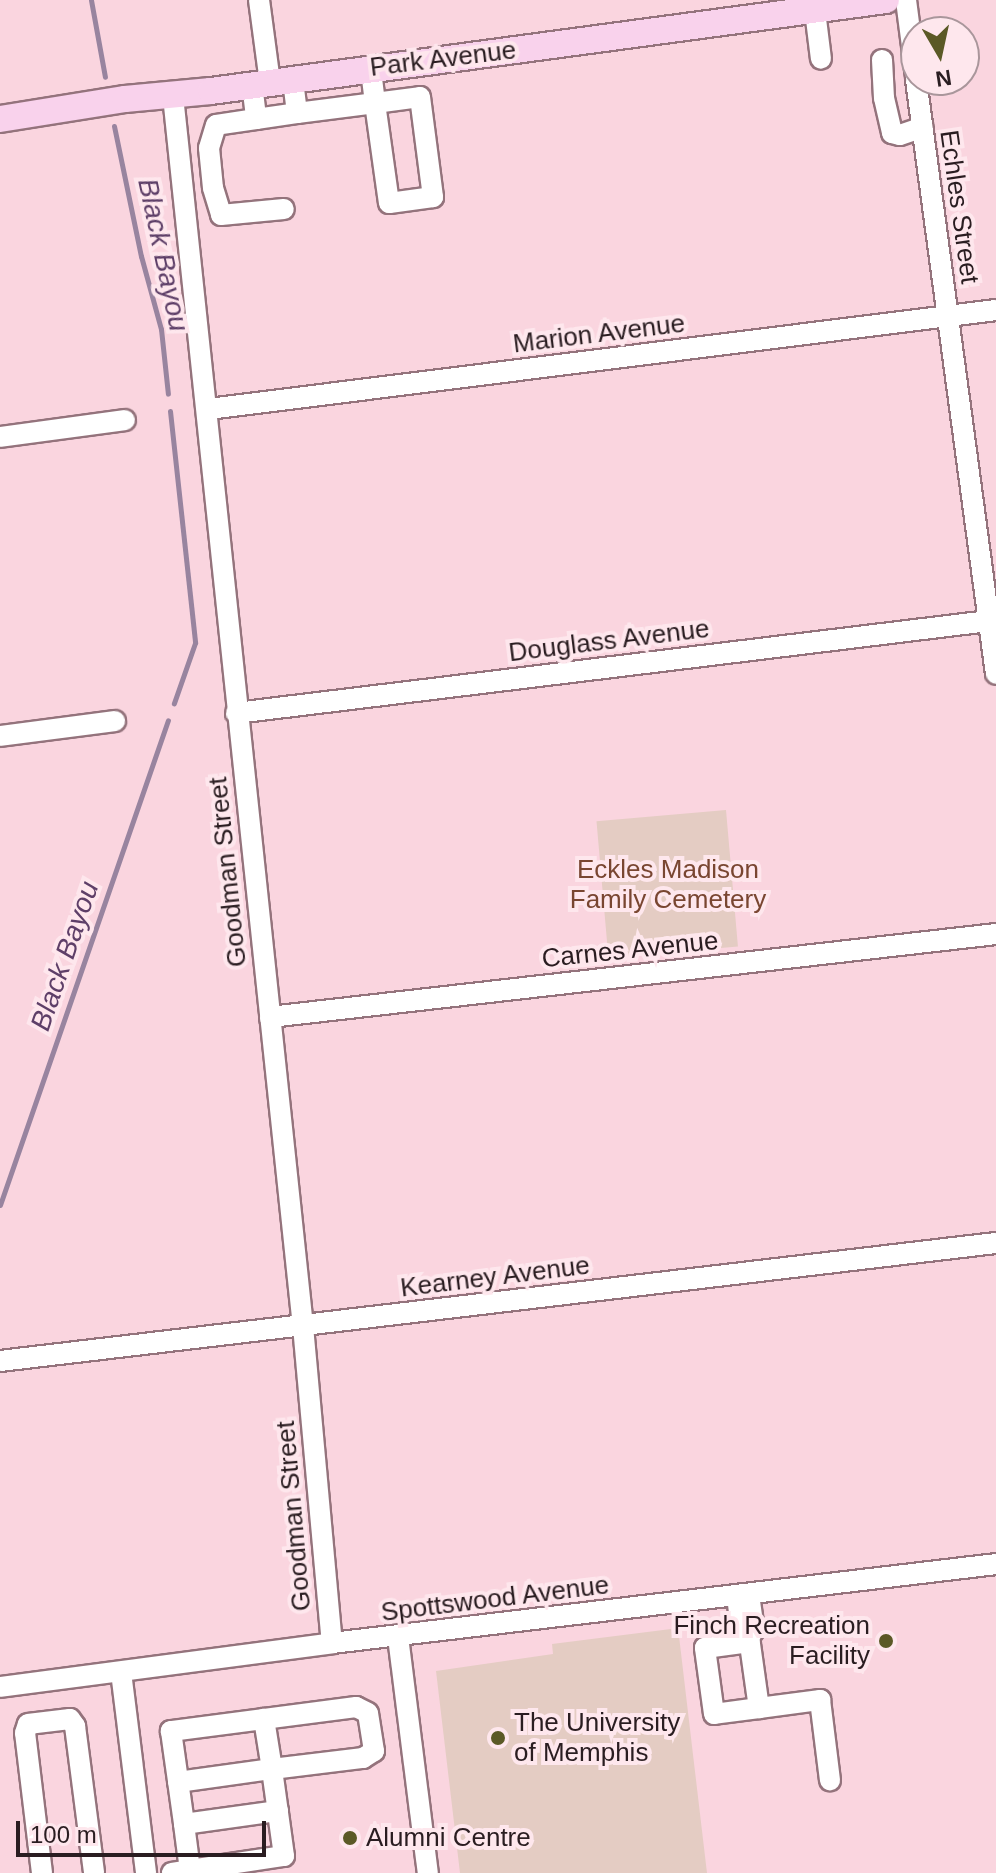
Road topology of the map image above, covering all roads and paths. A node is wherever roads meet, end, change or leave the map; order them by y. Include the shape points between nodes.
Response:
1 (259, 0) edge
2 (886, 0) edge
3 (815, 11) junction
4 (821, 59) dead end
5 (882, 60) dead end
6 (416, 63) junction
7 (371, 69) junction
8 (271, 82) junction
9 (211, 91) junction
10 (173, 96) junction
11 (919, 96) edge
12 (420, 97) junction
13 (375, 103) junction
14 (297, 113) junction
15 (0, 119) edge
16 (256, 119) junction
17 (216, 125) junction
18 (923, 127) junction
19 (209, 148) junction
20 (179, 152) junction
21 (213, 188) junction
22 (184, 191) junction
23 (284, 209) dead end
24 (996, 310) edge
25 (948, 318) junction
26 (209, 409) junction
27 (125, 420) dead end
28 (0, 437) edge
29 (991, 595) edge
30 (989, 621) junction
31 (996, 674) edge
32 (236, 713) junction
33 (115, 721) dead end
34 (0, 736) edge
35 (996, 934) edge
36 (270, 1017) junction
37 (996, 1243) edge
38 (303, 1326) junction
39 (0, 1361) edge
40 (996, 1564) edge
41 (743, 1596) junction
42 (398, 1637) junction
43 (749, 1640) junction
44 (332, 1643) junction
45 (121, 1672) junction
46 (0, 1687) edge
47 (759, 1708) junction
48 (264, 1719) junction
49 (272, 1769) junction
50 (830, 1780) dead end
51 (178, 1782) junction
52 (278, 1811) junction
53 (184, 1824) junction
54 (284, 1865) edge
55 (184, 1872) edge
56 (42, 1873) edge
57 (94, 1873) edge
58 (146, 1873) edge
59 (428, 1873) edge

1 - 8 street
2 - 3 main road, Park Avenue
3 - 4 street
3 - 6 main road, Park Avenue
5 - 18 street via 892,133
6 - 7 main road, Park Avenue
6 - 12 street
7 - 8 main road, Park Avenue
7 - 13 street
8 - 9 main road, Park Avenue
8 - 14 street
8 - 16 street
9 - 10 main road, Park Avenue
9 - 17 street
10 - 15 main road, Park Avenue
10 - 20 street, Goodman Street
11 - 18 street, Echles Street
12 - 13 street
12 - 13 street via 433,197 389,203
13 - 14 street
14 - 16 street
16 - 17 street
17 - 19 street
18 - 25 street, Echles Street
19 - 20 street
19 - 21 street
20 - 22 street, Goodman Street
21 - 22 street
21 - 23 street via 221,215
22 - 26 street, Goodman Street
24 - 25 street, Marion Avenue
25 - 26 street, Marion Avenue
25 - 29 street, Echles Street
26 - 32 street, Goodman Street
27 - 28 street
29 - 30 street, Echles Street
30 - 31 street, Echles Street
30 - 32 street, Douglass Avenue
32 - 36 street, Goodman Street
33 - 34 street
35 - 36 street, Carnes Avenue
36 - 38 street, Goodman Street
37 - 38 street, Kearney Avenue
38 - 39 street, Kearney Avenue
38 - 44 street, Goodman Street
40 - 41 street, Spottswood Avenue
41 - 42 street, Spottswood Avenue
41 - 43 street via 754,1630
42 - 44 street, Spottswood Avenue
42 - 59 street
43 - 47 street
43 - 47 street via 705,1648 710,1688 714,1714
44 - 45 street, Spottswood Avenue
45 - 46 street, Spottswood Avenue
45 - 58 street
47 - 50 street via 820,1700
48 - 49 street
48 - 49 street via 356,1707 368,1713 374,1751 363,1758
48 - 51 street via 171,1731
49 - 51 street
49 - 52 street
51 - 53 street
52 - 53 street
52 - 54 street
53 - 55 street
54 - 55 street
56 - 57 street via 25,1733 28,1724 70,1719

